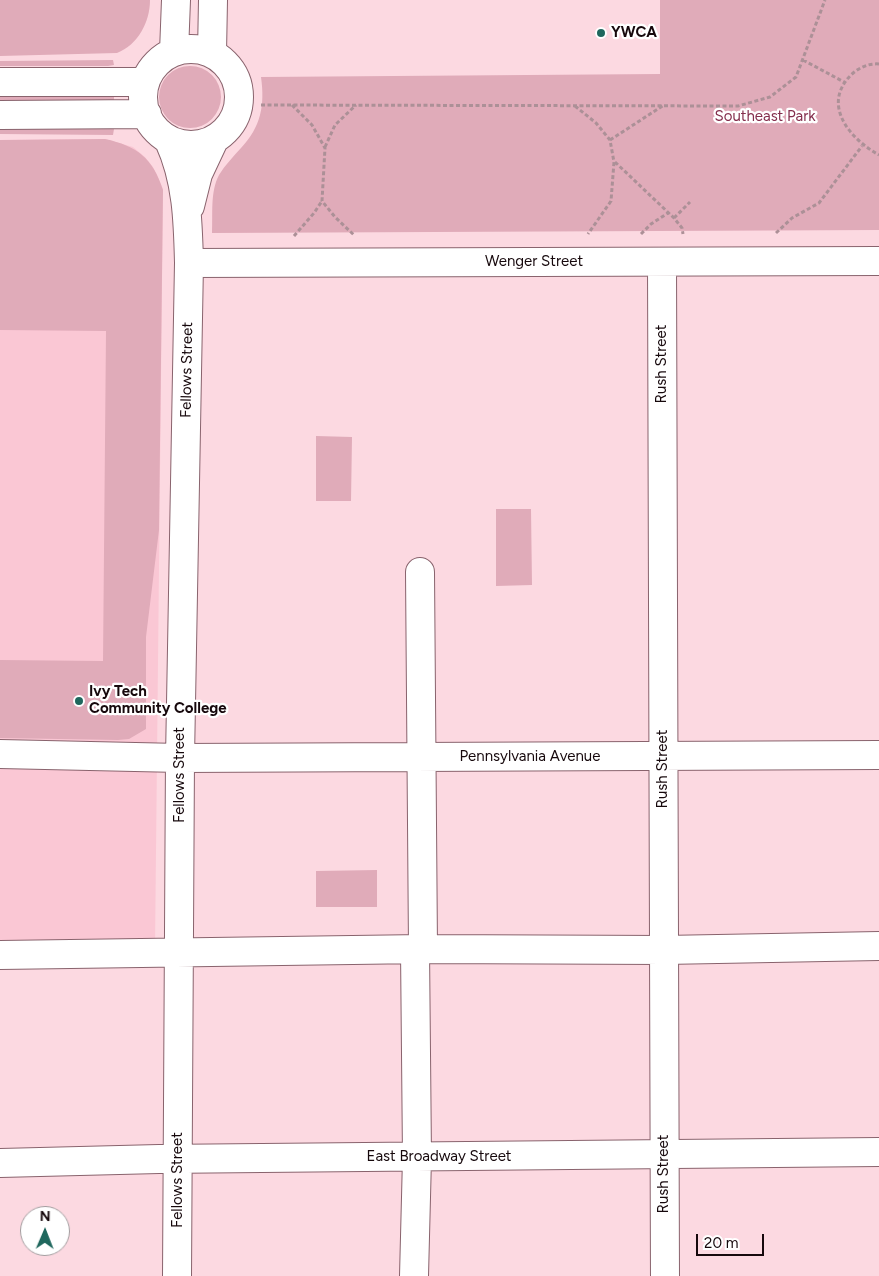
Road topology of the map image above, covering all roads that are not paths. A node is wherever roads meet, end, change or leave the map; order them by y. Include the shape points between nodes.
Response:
1 (176, 0) edge
2 (213, 0) edge
3 (174, 52) junction
4 (212, 53) junction
5 (0, 82) edge
6 (145, 82) junction
7 (147, 114) junction
8 (0, 115) edge
9 (214, 140) junction
10 (169, 141) junction
11 (188, 215) junction
12 (879, 261) edge
13 (662, 262) junction
14 (189, 263) junction
15 (420, 572) dead end
16 (0, 754) edge
17 (879, 755) edge
18 (662, 756) junction
19 (422, 757) junction
20 (180, 758) junction
21 (879, 946) edge
22 (419, 949) junction
23 (664, 950) junction
24 (180, 954) junction
25 (0, 955) edge
26 (879, 1152) edge
27 (664, 1155) junction
28 (416, 1158) junction
29 (178, 1159) junction
30 (0, 1163) edge
31 (177, 1276) edge
32 (414, 1276) edge
33 (664, 1276) edge

1 - 3 street
2 - 4 street
3 - 4 street via 188,49
3 - 6 street via 150,70
4 - 9 street via 230,68 238,82 240,96 237,115 224,133
5 - 6 street
6 - 7 street via 142,97
7 - 8 street
7 - 10 street via 156,132
9 - 10 street via 187,146
9 - 11 street, Fellows Street via 198,174
10 - 11 street, Fellows Street via 177,158
11 - 14 street, Fellows Street
12 - 13 street, Wenger Street
13 - 14 street, Wenger Street
13 - 18 street, Rush Street
14 - 20 street, Fellows Street
15 - 19 street
16 - 20 street, Pennsylvania Avenue
17 - 18 street, Pennsylvania Avenue
18 - 19 street, Pennsylvania Avenue
18 - 23 street, Rush Street
19 - 20 street, Pennsylvania Avenue
19 - 22 street
20 - 24 street, Fellows Street
21 - 23 street
22 - 23 street
22 - 24 street
22 - 28 street
23 - 27 street, Rush Street
24 - 25 street
24 - 29 street, Fellows Street
26 - 27 street, East Broadway Street
27 - 28 street, East Broadway Street
27 - 33 street, Rush Street
28 - 29 street, East Broadway Street
28 - 32 street
29 - 30 street, East Broadway Street
29 - 31 street, Fellows Street

